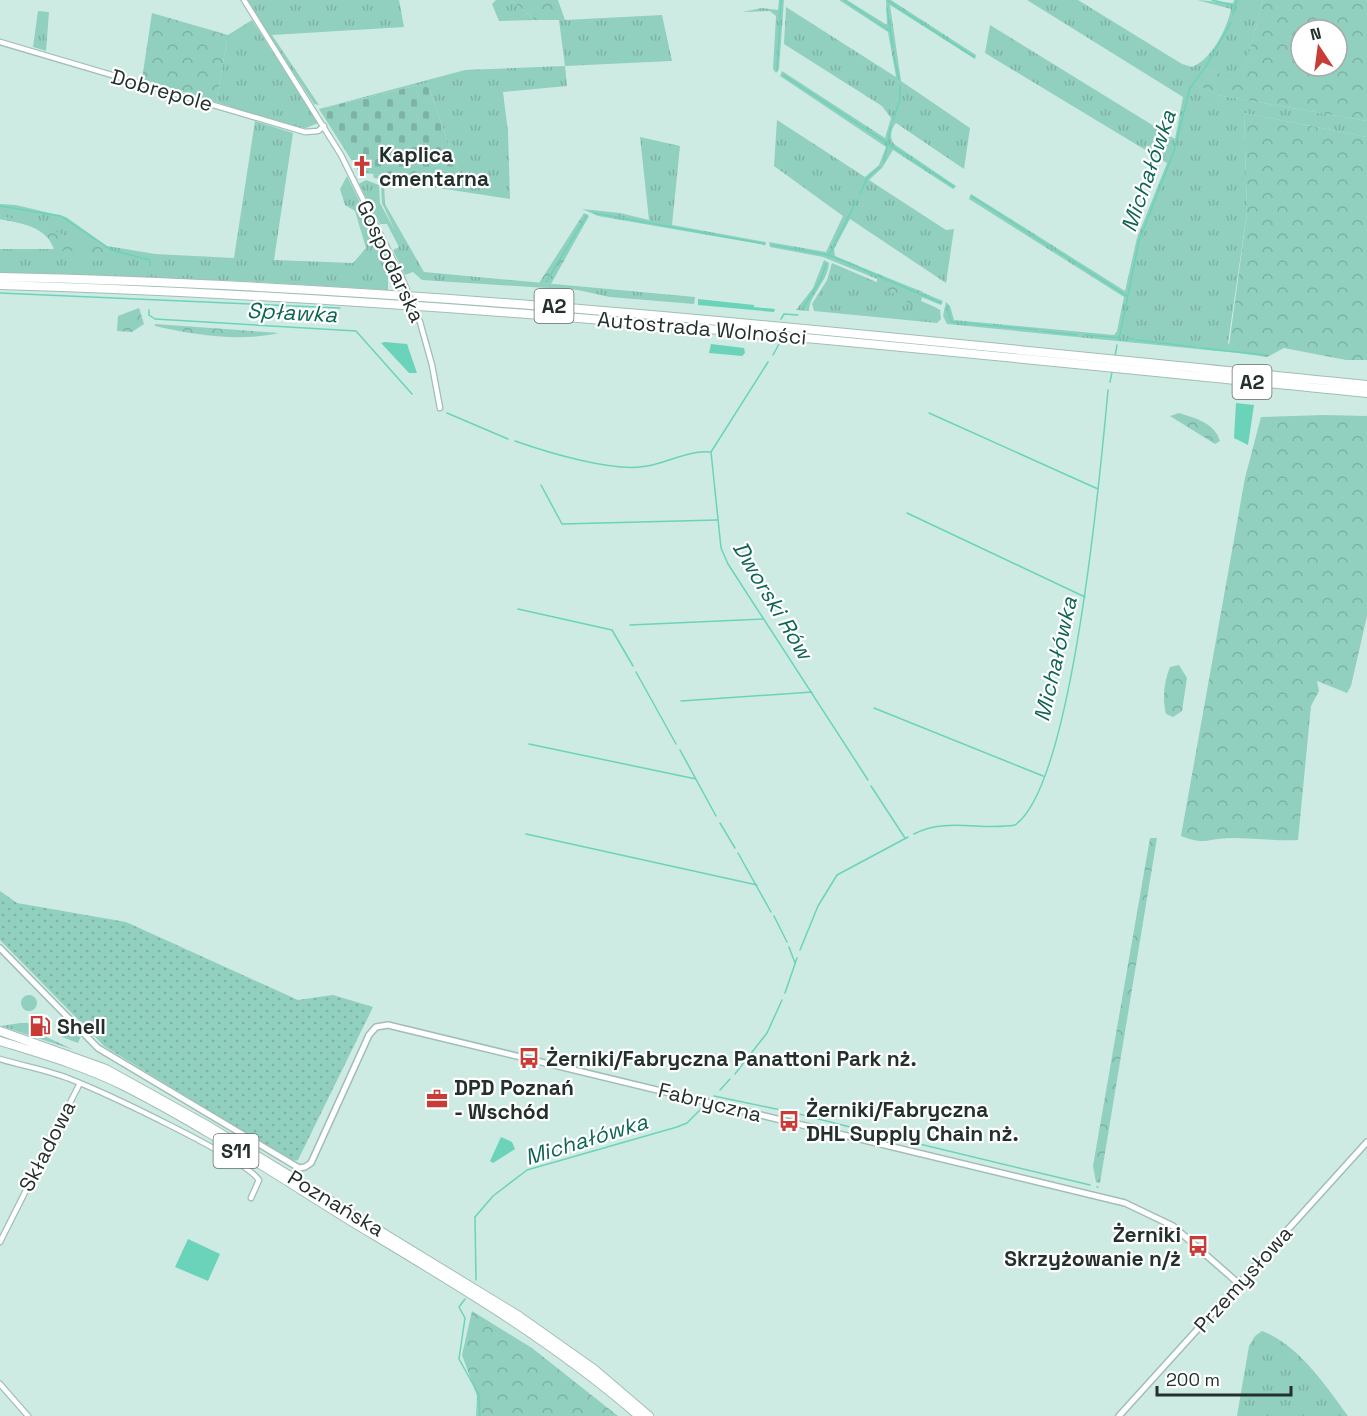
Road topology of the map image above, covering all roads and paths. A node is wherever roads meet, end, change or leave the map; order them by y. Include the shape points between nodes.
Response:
1 (244, 0) edge
2 (0, 42) edge
3 (324, 126) junction
4 (0, 277) edge
5 (0, 285) edge
6 (1106, 363) junction
7 (1137, 366) junction
8 (1367, 385) edge
9 (1367, 393) edge
10 (440, 408) dead end
11 (0, 948) edge
12 (0, 1031) edge
13 (0, 1041) edge
14 (77, 1049) dead end
15 (0, 1059) edge
16 (93, 1063) junction
17 (80, 1083) junction
18 (1367, 1142) edge
19 (251, 1198) dead end
20 (0, 1242) edge
21 (1238, 1282) junction
22 (0, 1384) edge
23 (28, 1416) edge
24 (639, 1416) edge
25 (649, 1416) edge
26 (1119, 1416) edge

1 - 3 street, Gospodarska
2 - 3 street, Dobrepole via 305,132
3 - 10 street, Gospodarska, bridge via 402,278 420,322
4 - 6 highway, Autostrada Wolności / A2 via 485,301
5 - 6 highway, Autostrada Wolności / A2 via 396,303
6 - 7 highway, Autostrada Wolności / A2
7 - 8 highway, Autostrada Wolności / A2
7 - 9 highway, Autostrada Wolności / A2
11 - 21 street, Fabryczna via 94,1044 301,1168 311,1163 369,1035 379,1026 393,1026 1125,1203 1173,1226
12 - 16 highway, Poznańska / S11
13 - 24 highway, Poznańska / S11 via 90,1071 182,1118 513,1320
14 - 16 highway
15 - 17 street
16 - 25 highway, Poznańska / S11 via 205,1124 519,1316
17 - 19 street via 255,1174 260,1180
17 - 20 street, Składowa
18 - 21 street, Przemysłowa
21 - 26 street, Przemysłowa
22 - 23 street

